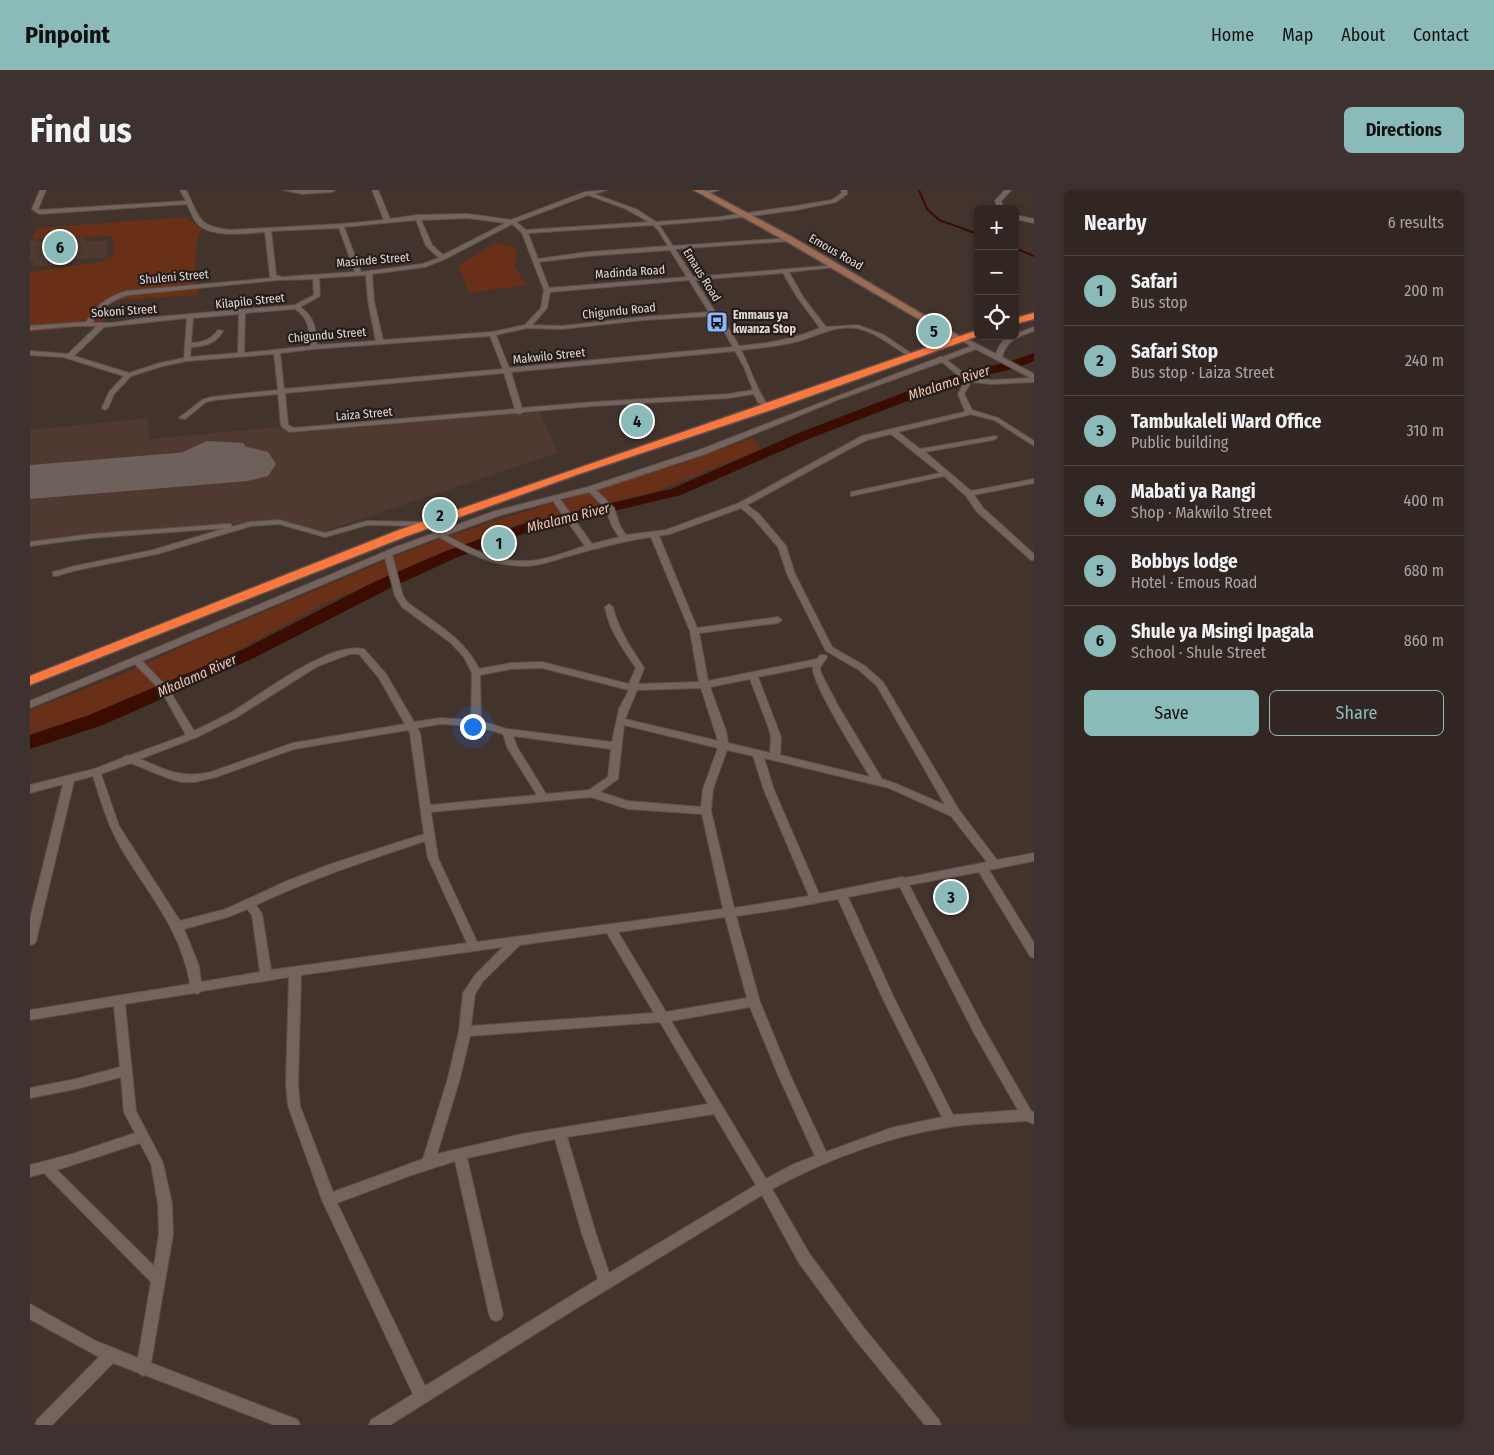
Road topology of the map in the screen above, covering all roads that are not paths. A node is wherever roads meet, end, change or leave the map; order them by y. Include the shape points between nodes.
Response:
1 (43, 190) edge
2 (183, 190) edge
3 (287, 190) edge
4 (332, 190) edge
5 (375, 190) edge
6 (604, 190) edge
7 (716, 190) edge
8 (844, 190) edge
9 (1008, 190) edge
10 (585, 192) edge
11 (701, 192) edge
12 (189, 202) junction
13 (1000, 205) edge
14 (30, 212) edge
15 (37, 212) junction
16 (744, 215) junction
17 (417, 217) junction
18 (1019, 218) edge
19 (388, 220) junction
20 (1034, 221) edge
21 (512, 222) junction
22 (656, 224) junction
23 (340, 226) junction
24 (268, 231) junction
25 (525, 232) junction
26 (789, 239) junction
27 (673, 249) junction
28 (443, 258) junction
29 (536, 261) junction
30 (834, 266) junction
31 (785, 271) junction
32 (369, 273) junction
33 (358, 274) junction
34 (316, 277) junction
35 (277, 279) junction
36 (690, 279) junction
37 (547, 290) junction
38 (296, 308) junction
39 (242, 313) junction
40 (713, 314) junction
41 (1034, 316) edge
42 (190, 318) junction
43 (1019, 320) edge
44 (87, 325) junction
45 (101, 326) junction
46 (528, 326) junction
47 (30, 328) edge
48 (824, 329) junction
49 (1034, 329) edge
50 (220, 331) dead end
51 (492, 334) junction
52 (974, 334) edge
53 (1019, 335) edge
54 (960, 338) junction
55 (1009, 340) edge
56 (380, 342) junction
57 (188, 345) junction
58 (314, 346) junction
59 (975, 347) junction
60 (737, 349) junction
61 (277, 352) junction
62 (30, 353) edge
63 (242, 355) junction
64 (70, 356) junction
65 (912, 356) junction
66 (941, 358) junction
67 (998, 358) junction
68 (186, 359) junction
69 (507, 371) junction
70 (129, 375) junction
71 (1034, 378) edge
72 (968, 380) junction
73 (281, 392) junction
74 (756, 392) junction
75 (105, 408) dead end
76 (767, 408) junction
77 (968, 411) junction
78 (520, 412) junction
79 (183, 418) dead end
80 (892, 431) junction
81 (993, 438) dead end
82 (1034, 444) edge
83 (919, 451) junction
84 (944, 474) junction
85 (1034, 481) edge
86 (591, 489) junction
87 (854, 494) dead end
88 (969, 494) junction
89 (555, 498) junction
90 (742, 505) junction
91 (250, 524) junction
92 (426, 524) junction
93 (439, 534) junction
94 (654, 534) junction
95 (624, 538) junction
96 (30, 544) edge
97 (590, 547) junction
98 (388, 554) junction
99 (1034, 558) edge
100 (56, 574) dead end
101 (609, 607) dead end
102 (778, 620) dead end
103 (694, 631) junction
104 (829, 649) junction
105 (136, 660) junction
106 (821, 661) junction
107 (476, 673) junction
108 (753, 675) junction
109 (30, 681) edge
110 (705, 685) junction
111 (633, 687) junction
112 (30, 705) edge
113 (476, 722) junction
114 (620, 722) junction
115 (412, 726) junction
116 (507, 732) junction
117 (192, 736) junction
118 (724, 745) junction
119 (616, 746) junction
120 (757, 753) junction
121 (128, 758) junction
122 (775, 758) junction
123 (96, 772) junction
124 (69, 780) junction
125 (878, 782) junction
126 (30, 790) edge
127 (591, 793) junction
128 (543, 797) junction
129 (426, 809) junction
130 (706, 811) junction
131 (955, 813) junction
132 (429, 836) junction
133 (1034, 857) edge
134 (994, 864) junction
135 (982, 868) junction
136 (902, 881) junction
137 (841, 894) junction
138 (815, 898) junction
139 (249, 903) junction
140 (729, 911) junction
141 (178, 926) junction
142 (610, 928) junction
143 (30, 941) edge
144 (517, 941) junction
145 (474, 947) junction
146 (1034, 953) edge
147 (295, 971) junction
148 (266, 976) junction
149 (197, 989) junction
150 (119, 1000) junction
151 (754, 1002) junction
152 (30, 1016) edge
153 (663, 1017) junction
154 (465, 1030) junction
155 (124, 1071) junction
156 (30, 1094) edge
157 (717, 1108) junction
158 (1030, 1117) edge
159 (950, 1121) junction
160 (560, 1134) junction
161 (143, 1136) junction
162 (460, 1154) junction
163 (823, 1159) junction
164 (428, 1163) junction
165 (46, 1167) junction
166 (30, 1171) edge
167 (764, 1187) junction
168 (329, 1200) junction
169 (158, 1280) junction
170 (606, 1282) junction
171 (30, 1311) edge
172 (496, 1314) dead end
173 (111, 1355) junction
174 (143, 1369) junction
175 (422, 1397) junction
176 (42, 1425) edge
177 (293, 1425) edge
178 (376, 1425) edge
179 (934, 1425) edge

1 - 15 street
2 - 12 street, Masinde Street
3 - 4 street
5 - 19 street
6 - 10 street, Masinde Street
7 - 11 street
8 - 16 street via 846,193 834,201
9 - 13 street via 998,200
10 - 21 street, Masinde Street
10 - 22 street
11 - 16 street, Emous Road
12 - 15 street
12 - 24 street, Masinde Street via 196,220 206,227 230,232
14 - 15 street
16 - 22 street
16 - 26 street, Emous Road
17 - 19 street, Masinde Street
17 - 21 street, Masinde Street via 467,216
17 - 28 street via 426,242
18 - 20 street
19 - 23 street, Masinde Street
21 - 25 street
21 - 28 street, Masinde Street
22 - 25 street
22 - 27 street, Emaus Road
23 - 24 street, Masinde Street
23 - 33 street
24 - 35 street via 273,276
25 - 29 street
26 - 27 street
26 - 30 street, Emous Road
27 - 29 street
27 - 36 street, Emaus Road
28 - 32 street, Masinde Street via 414,268
29 - 37 street
30 - 31 street, Madinda Road
30 - 54 street, Emous Road
31 - 36 street, Madinda Road
31 - 48 street
32 - 33 street, Masinde Street
32 - 56 street
33 - 34 street, Masinde Street
34 - 35 street, Masinde Street
34 - 38 street via 318,296
35 - 44 street, Shuleni Street via 127,293 101,304
36 - 37 street, Madinda Road
36 - 40 street, Emaus Road
37 - 46 street via 544,308
38 - 39 street, Kilapilo Street
38 - 58 street, Kilapilo Street via 309,315
39 - 42 street, Kilapilo Street
39 - 63 street
40 - 46 street, Chigundu Road via 544,329
40 - 60 street, Emaus Road
41 - 43 highway
42 - 45 street, Sokoni Street
42 - 57 street
44 - 45 street, Sokoni Street
44 - 47 street, Sokoni Street
45 - 64 street
46 - 51 street, Chigundu Street
48 - 60 street, Makwilo Street via 799,339
48 - 65 street, Makwilo Street via 865,328
49 - 53 street
50 - 57 street via 210,343
51 - 56 street, Chigundu Street
51 - 69 street
52 - 54 highway
54 - 59 street
54 - 65 highway
55 - 67 street via 1002,345
56 - 58 street, Chigundu Street
57 - 68 street
58 - 61 street, Chigundu Street
59 - 66 street
59 - 67 street
60 - 69 street, Makwilo Street
60 - 74 street, Emaus Road
61 - 63 street, Chigundu Street
61 - 73 street, Laiza Street
62 - 64 street
63 - 68 street, Chigundu Street
64 - 70 street
65 - 76 highway
66 - 72 street
66 - 86 street via 705,452
67 - 71 street
68 - 70 street, Chigundu Street
69 - 73 street, Makwilo Street
69 - 78 street
70 - 75 street, Chigundu Street via 111,393
71 - 72 street via 992,382
72 - 77 street via 961,394
73 - 78 street, Laiza Street via 285,426 289,430
73 - 79 street, Makwilo Street via 208,399
74 - 76 street, Emaus Road
74 - 78 street
76 - 92 highway
77 - 80 street via 962,416
77 - 82 street via 996,418
80 - 83 street
80 - 90 street via 846,447
81 - 83 street
83 - 84 street
84 - 87 street
84 - 88 street
85 - 88 street
86 - 89 street
86 - 95 street via 610,508
88 - 99 street via 980,510
89 - 93 street via 498,513
89 - 97 street
90 - 94 street via 674,531
90 - 104 street via 782,546 791,574
91 - 92 street via 279,522 325,535 367,523
91 - 96 street
91 - 100 street via 154,552
92 - 109 highway
93 - 97 street via 466,550 498,561 522,564
93 - 98 street
94 - 95 street
94 - 103 street
95 - 97 street
98 - 105 street
98 - 107 street via 399,596 405,605 458,644
101 - 111 street via 621,639 640,668
102 - 103 street
103 - 110 street
104 - 106 street
104 - 131 street via 862,668 880,684
105 - 112 street
105 - 117 street via 165,690
106 - 108 street
106 - 125 street via 816,668 817,673
107 - 111 street via 511,666 542,665
107 - 113 street
108 - 110 street
108 - 122 street via 774,726
110 - 111 street
110 - 118 street
111 - 114 street
113 - 115 street
113 - 116 street
114 - 118 street
114 - 119 street
115 - 117 street via 383,676 361,651 356,650 315,664 234,715
115 - 121 street via 293,746 199,778 173,776
115 - 129 street
116 - 119 street
116 - 128 street via 512,748
117 - 121 street
118 - 120 street
118 - 130 street via 708,789
119 - 127 street via 613,779
120 - 122 street
120 - 138 street via 769,790
121 - 123 street
122 - 125 street
123 - 124 street
123 - 141 street via 114,825
124 - 126 street
124 - 143 street
125 - 131 street
127 - 128 street
127 - 130 street via 628,805
128 - 129 street
129 - 132 street
130 - 140 street
131 - 134 street
132 - 139 street via 335,867
132 - 145 street via 433,858
133 - 134 street
134 - 135 street
135 - 136 street
135 - 146 street
136 - 137 street
136 - 158 street via 978,1029
137 - 138 street
137 - 159 street
138 - 140 street
139 - 141 street via 228,913
139 - 148 street via 257,914
140 - 142 street
140 - 151 street
141 - 149 street via 191,956
142 - 144 street
142 - 153 street
144 - 145 street
144 - 154 street via 473,986 469,993
145 - 147 street
147 - 148 street
147 - 168 street via 294,1106
148 - 149 street
149 - 150 street
150 - 152 street
150 - 155 street
151 - 153 street
151 - 163 street
153 - 154 street
153 - 157 street
154 - 164 street
155 - 156 street
155 - 161 street via 130,1112
157 - 160 street
157 - 167 street
158 - 159 street
159 - 163 street via 891,1134
160 - 162 street
160 - 170 street
161 - 165 street
161 - 169 street via 157,1163 165,1204 166,1234
162 - 164 street
162 - 172 street
163 - 167 street
164 - 168 street
165 - 166 street
165 - 169 street
167 - 170 street
167 - 179 street via 804,1258 859,1333
168 - 175 street
169 - 174 street
170 - 175 street
171 - 173 street
173 - 174 street
173 - 176 street
174 - 177 street
175 - 178 street

